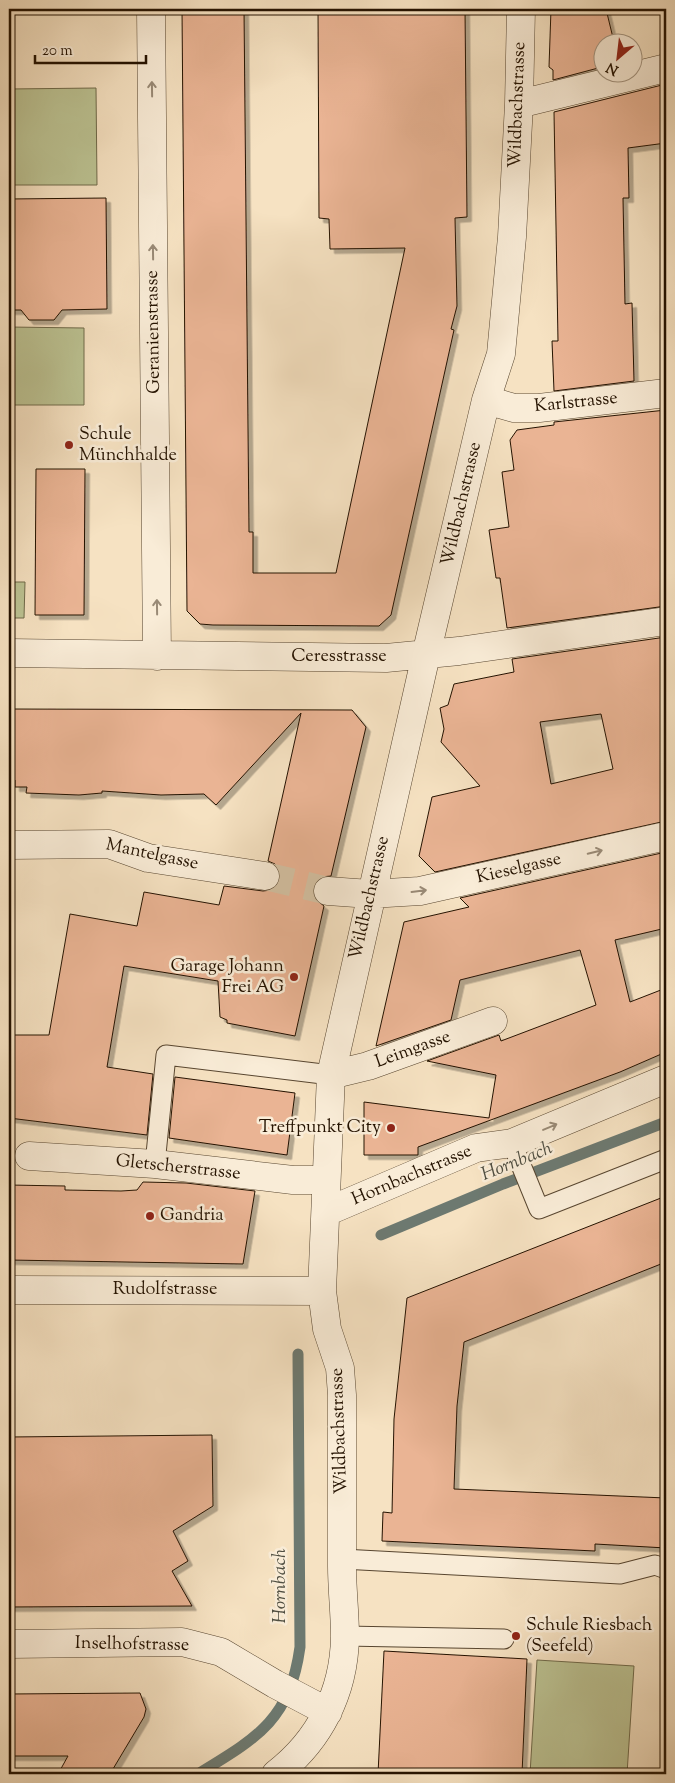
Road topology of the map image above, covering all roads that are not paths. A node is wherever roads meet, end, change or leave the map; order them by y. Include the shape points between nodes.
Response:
1 (151, 9) edge
2 (521, 9) edge
3 (666, 68) edge
4 (519, 104) junction
5 (666, 393) edge
6 (486, 400) junction
7 (666, 621) edge
8 (9, 653) edge
9 (426, 655) junction
10 (157, 656) junction
11 (666, 836) edge
12 (9, 845) edge
13 (265, 876) tunnel mouth
14 (328, 891) tunnel mouth
15 (370, 894) junction
16 (493, 1020) dead end
17 (331, 1075) junction
18 (666, 1079) edge
19 (516, 1152) junction
20 (29, 1156) dead end
21 (666, 1158) edge
22 (155, 1164) junction
23 (326, 1180) junction
24 (326, 1212) junction
25 (9, 1290) edge
26 (322, 1291) junction
27 (342, 1559) junction
28 (666, 1569) edge
29 (345, 1636) junction
30 (504, 1639) dead end
31 (9, 1644) edge
32 (328, 1712) junction
33 (276, 1774) edge

10 -> 1 street, Geranienstrasse
2 - 4 street, Wildbachstrasse
3 - 4 street
4 - 6 street, Wildbachstrasse via 510,271 501,354
5 - 6 street, Karlstrasse via 539,408 514,408
6 - 9 street, Wildbachstrasse
7 - 9 street, Ceresstrasse
8 - 10 street, Ceresstrasse
9 - 10 street, Ceresstrasse via 386,658
9 - 15 street, Wildbachstrasse
15 -> 11 street, Kieselgasse via 420,891
12 - 13 street, Mantelgasse via 109,844 148,858
14 - 15 street
15 - 17 street, Wildbachstrasse
16 - 17 street, Leimgasse via 368,1066
17 - 22 lane via 166,1054
17 - 23 street, Wildbachstrasse
19 -> 18 street, Hornbachstrasse
19 - 21 lane via 538,1209
19 - 24 street, Hornbachstrasse via 476,1148
20 - 22 street, Gletscherstrasse
22 - 23 street, Gletscherstrasse via 294,1180
23 - 24 street, Wildbachstrasse
24 - 26 street, Wildbachstrasse
25 - 26 street, Rudolfstrasse
26 - 27 street, Wildbachstrasse via 327,1329 340,1368
27 - 28 lane via 620,1574 655,1566
27 - 29 street, Wildbachstrasse
29 - 30 lane
29 - 32 street, Wildbachstrasse via 342,1668
31 - 32 street, Inselhofstrasse via 182,1642 222,1652
32 - 33 street, Wildbachstrasse via 308,1746

